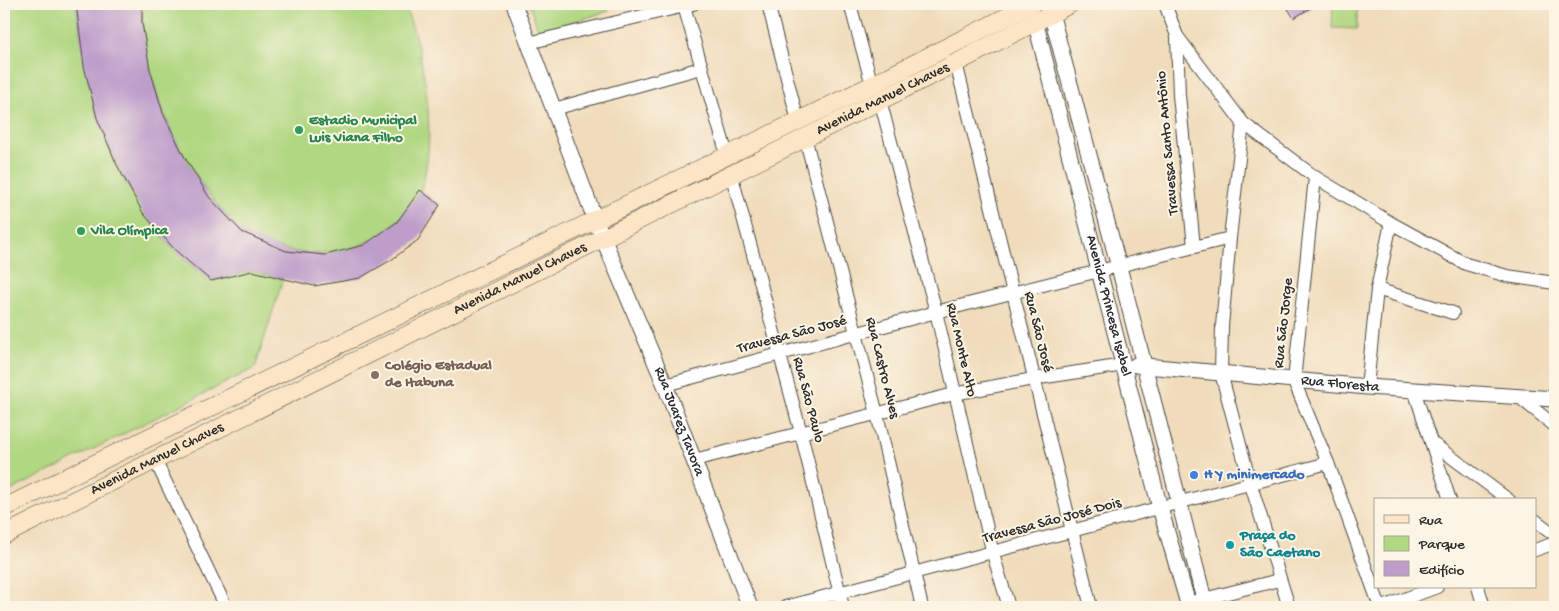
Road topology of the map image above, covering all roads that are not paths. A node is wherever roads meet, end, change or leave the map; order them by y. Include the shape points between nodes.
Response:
1 (514, 4) edge
2 (768, 4) edge
3 (850, 4) edge
4 (1070, 4) edge
5 (1165, 4) edge
6 (689, 5) edge
7 (1032, 8) edge
8 (1049, 8) edge
9 (1177, 36) junction
10 (528, 43) junction
11 (956, 63) junction
12 (702, 68) junction
13 (876, 93) junction
14 (554, 109) junction
15 (1243, 124) junction
16 (802, 129) junction
17 (727, 155) junction
18 (730, 173) junction
19 (1315, 177) junction
20 (595, 219) junction
21 (1391, 223) junction
22 (604, 238) junction
23 (1230, 238) junction
24 (1194, 247) junction
25 (1119, 267) junction
26 (1100, 271) junction
27 (1555, 283) edge
28 (1377, 289) junction
29 (1012, 293) junction
30 (936, 312) junction
31 (1453, 313) dead end
32 (856, 335) junction
33 (780, 355) junction
34 (1124, 365) junction
35 (1143, 365) junction
36 (1221, 373) junction
37 (1033, 379) junction
38 (1294, 380) junction
39 (665, 385) junction
40 (1367, 386) junction
41 (1414, 390) junction
42 (954, 394) junction
43 (1519, 397) junction
44 (1555, 399) edge
45 (877, 414) junction
46 (1555, 426) edge
47 (801, 433) junction
48 (1431, 442) junction
49 (155, 460) junction
50 (694, 460) junction
51 (1328, 463) junction
52 (1250, 482) junction
53 (1449, 498) edge
54 (1506, 498) edge
55 (1178, 503) junction
56 (4, 508) edge
57 (1160, 508) junction
58 (1536, 521) edge
59 (1070, 532) junction
60 (4, 535) edge
61 (1555, 535) edge
62 (1555, 543) edge
63 (1536, 550) edge
64 (993, 554) junction
65 (913, 574) junction
66 (1279, 580) junction
67 (1374, 586) edge
68 (1375, 588) edge
69 (1434, 588) edge
70 (1478, 588) edge
71 (839, 592) junction
72 (1204, 603) edge
73 (1188, 605) edge
74 (226, 607) edge
75 (750, 607) edge
76 (785, 607) edge
77 (843, 607) edge
78 (922, 607) edge
79 (1009, 607) edge
80 (1091, 607) edge
81 (1289, 607) edge
82 (1382, 607) edge
83 (1484, 607) edge

1 - 10 street
2 - 16 street, Rua Castro Alves
3 - 13 street, Rua Monte Alto
4 - 8 main road
5 - 9 street
6 - 10 street
6 - 12 street
7 - 8 main road
7 - 11 main road, Avenida Manuel Chaves
7 - 13 main road, Avenida Manuel Chaves
7 - 26 street, Avenida Princesa Isabel
8 - 25 street, Avenida Princesa Isabel
9 - 15 street
9 - 24 street, Travessa Santo Antônio via 1179,95
10 - 14 street
11 - 13 main road, Avenida Manuel Chaves
11 - 29 street, Rua São José
12 - 14 street
12 - 17 street
13 - 16 main road, Avenida Manuel Chaves
13 - 30 street, Rua Monte Alto
14 - 20 street
15 - 19 street
15 - 23 street
16 - 17 main road, Avenida Manuel Chaves
16 - 18 main road, Avenida Manuel Chaves
16 - 32 street, Rua Castro Alves
17 - 20 main road, Avenida Manuel Chaves
18 - 22 main road, Avenida Manuel Chaves
18 - 33 street, Rua São Paulo
19 - 21 street
19 - 38 street, Rua São Jorge
20 - 22 street, Rua Juarez Tavora
20 - 56 main road, Avenida Manuel Chaves
21 - 27 street via 1466,264 1500,274
21 - 28 street
22 - 39 street, Rua Juarez Tavora
22 - 49 main road, Avenida Manuel Chaves
23 - 24 street, Travessa São José
23 - 36 street
24 - 25 street, Travessa São José
25 - 26 street, Travessa São José
25 - 35 street, Avenida Princesa Isabel
26 - 29 street, Travessa São José
26 - 34 street, Avenida Princesa Isabel
28 - 31 street
28 - 40 street
29 - 30 street, Travessa São José
29 - 37 street, Rua São José
30 - 32 street, Travessa São José
30 - 42 street, Rua Monte Alto
32 - 33 street, Travessa São José
32 - 45 street, Rua Castro Alves
33 - 39 street, Travessa São José
33 - 47 street, Rua São Paulo
34 - 35 street, Rua Floresta
34 - 37 street
34 - 57 street, Avenida Princesa Isabel
35 - 36 street, Rua Floresta
35 - 55 street, Avenida Princesa Isabel
36 - 38 street, Rua Floresta
36 - 52 street
37 - 42 street
37 - 59 street, Rua São José
38 - 40 street, Rua Floresta
38 - 51 street, Rua São Jorge
39 - 50 street, Rua Juarez Tavora
40 - 41 street, Rua Floresta
41 - 43 street, Rua Floresta
41 - 48 street
42 - 45 street
42 - 64 street, Rua Monte Alto
43 - 44 street, Rua Floresta
43 - 46 street
45 - 47 street
45 - 65 street, Rua Castro Alves
47 - 50 street
47 - 71 street, Rua São Paulo
48 - 53 street
48 - 54 street
49 - 60 main road, Avenida Manuel Chaves
49 - 74 street
50 - 75 street, Rua Juarez Tavora
51 - 52 street, Travessa São José Dois
51 - 67 street, Rua São Jorge
52 - 55 street, Travessa São José Dois
52 - 66 street
55 - 57 street, Travessa São José Dois
55 - 72 street, Avenida Princesa Isabel
57 - 59 street, Travessa São José Dois
57 - 73 street, Avenida Princesa Isabel
58 - 61 street
59 - 64 street, Travessa São José Dois
59 - 80 street, Rua São José
62 - 63 street
64 - 65 street, Travessa São José Dois
64 - 79 street, Rua Monte Alto
65 - 71 street, Travessa São José Dois
65 - 78 street, Rua Castro Alves
66 - 72 street
66 - 81 street
68 - 82 street, Rua São Jorge
69 - 82 street, Rua São Jorge
70 - 83 street
71 - 76 street, Travessa São José Dois
71 - 77 street, Rua São Paulo
72 - 73 street

